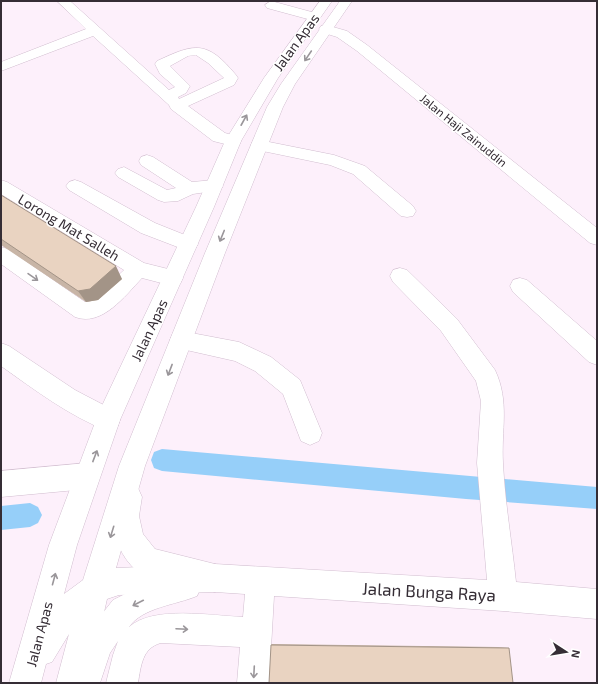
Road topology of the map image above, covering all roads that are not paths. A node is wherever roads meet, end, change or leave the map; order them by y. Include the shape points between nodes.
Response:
1 (63, 1) edge
2 (346, 1) edge
3 (271, 5) dead end
4 (322, 15) edge
5 (94, 31) junction
6 (1, 67) edge
7 (172, 101) junction
8 (233, 141) junction
9 (256, 153) junction
10 (147, 161) dead end
11 (124, 172) dead end
12 (1, 186) edge
13 (76, 186) dead end
14 (214, 186) junction
15 (189, 188) junction
16 (205, 207) junction
17 (406, 211) dead end
18 (597, 238) edge
19 (188, 244) junction
20 (1, 254) edge
21 (138, 269) junction
22 (400, 276) dead end
23 (173, 278) junction
24 (520, 286) dead end
25 (181, 340) junction
26 (1, 353) edge
27 (597, 355) edge
28 (108, 420) junction
29 (310, 433) dead end
30 (132, 466) junction
31 (87, 476) junction
32 (1, 484) edge
33 (215, 578) junction
34 (261, 581) junction
35 (95, 589) junction
36 (503, 596) junction
37 (597, 604) edge
38 (256, 633) junction
39 (27, 677) edge
40 (72, 683) edge
41 (84, 683) edge
42 (122, 683) edge
43 (254, 683) edge

1 - 5 main road
2 - 4 main road, Jalan Apas
3 - 4 main road, Jalan Haji Zainuddin
8 -> 4 main road, Jalan Apas via 271,78
4 -> 9 main road, Jalan Apas via 278,102
4 - 18 main road, Jalan Haji Zainuddin via 342,34
5 - 6 main road
5 - 7 main road via 128,58
7 - 7 main road via 183,86 165,71 162,64 191,51 204,54 231,78 229,82
7 - 8 main road via 207,130
8 - 14 main road, Jalan Apas
9 - 16 main road via 239,171 224,208 214,213
9 - 17 main road via 334,160 359,170
9 -> 25 main road, Jalan Apas
10 - 15 main road
11 - 15 main road via 164,196 178,195
12 - 21 main road, Lorong Mat Salleh
13 - 19 main road via 148,228
14 - 15 main road
14 - 16 main road, Jalan Apas
16 - 19 main road, Jalan Apas
19 - 23 main road, Jalan Apas
20 -> 21 main road, Lorong Mat Salleh via 82,310 96,309
21 - 23 main road, Lorong Mat Salleh
22 - 36 main road via 449,325 487,377 493,401 490,463
23 - 28 main road, Jalan Apas
24 - 27 main road
25 - 29 main road via 239,352 263,364 292,387
25 -> 30 main road, Jalan Apas
26 - 28 main road via 62,396
31 -> 28 main road, Jalan Apas
30 - 33 main road via 126,516 131,541 146,561
30 -> 35 main road, Jalan Apas
31 - 32 main road
39 -> 31 main road, Jalan Apas via 63,545
33 - 34 main road, Jalan Bunga Raya
33 - 35 main road via 120,582
33 -> 41 main road via 153,595 123,610 98,644
34 - 36 main road, Jalan Bunga Raya
34 - 38 main road
35 - 39 main road via 66,611
35 - 40 main road, Jalan Apas
36 - 37 main road, Jalan Bunga Raya
42 -> 38 main road via 130,649 138,637 149,630 160,628
38 -> 43 main road

